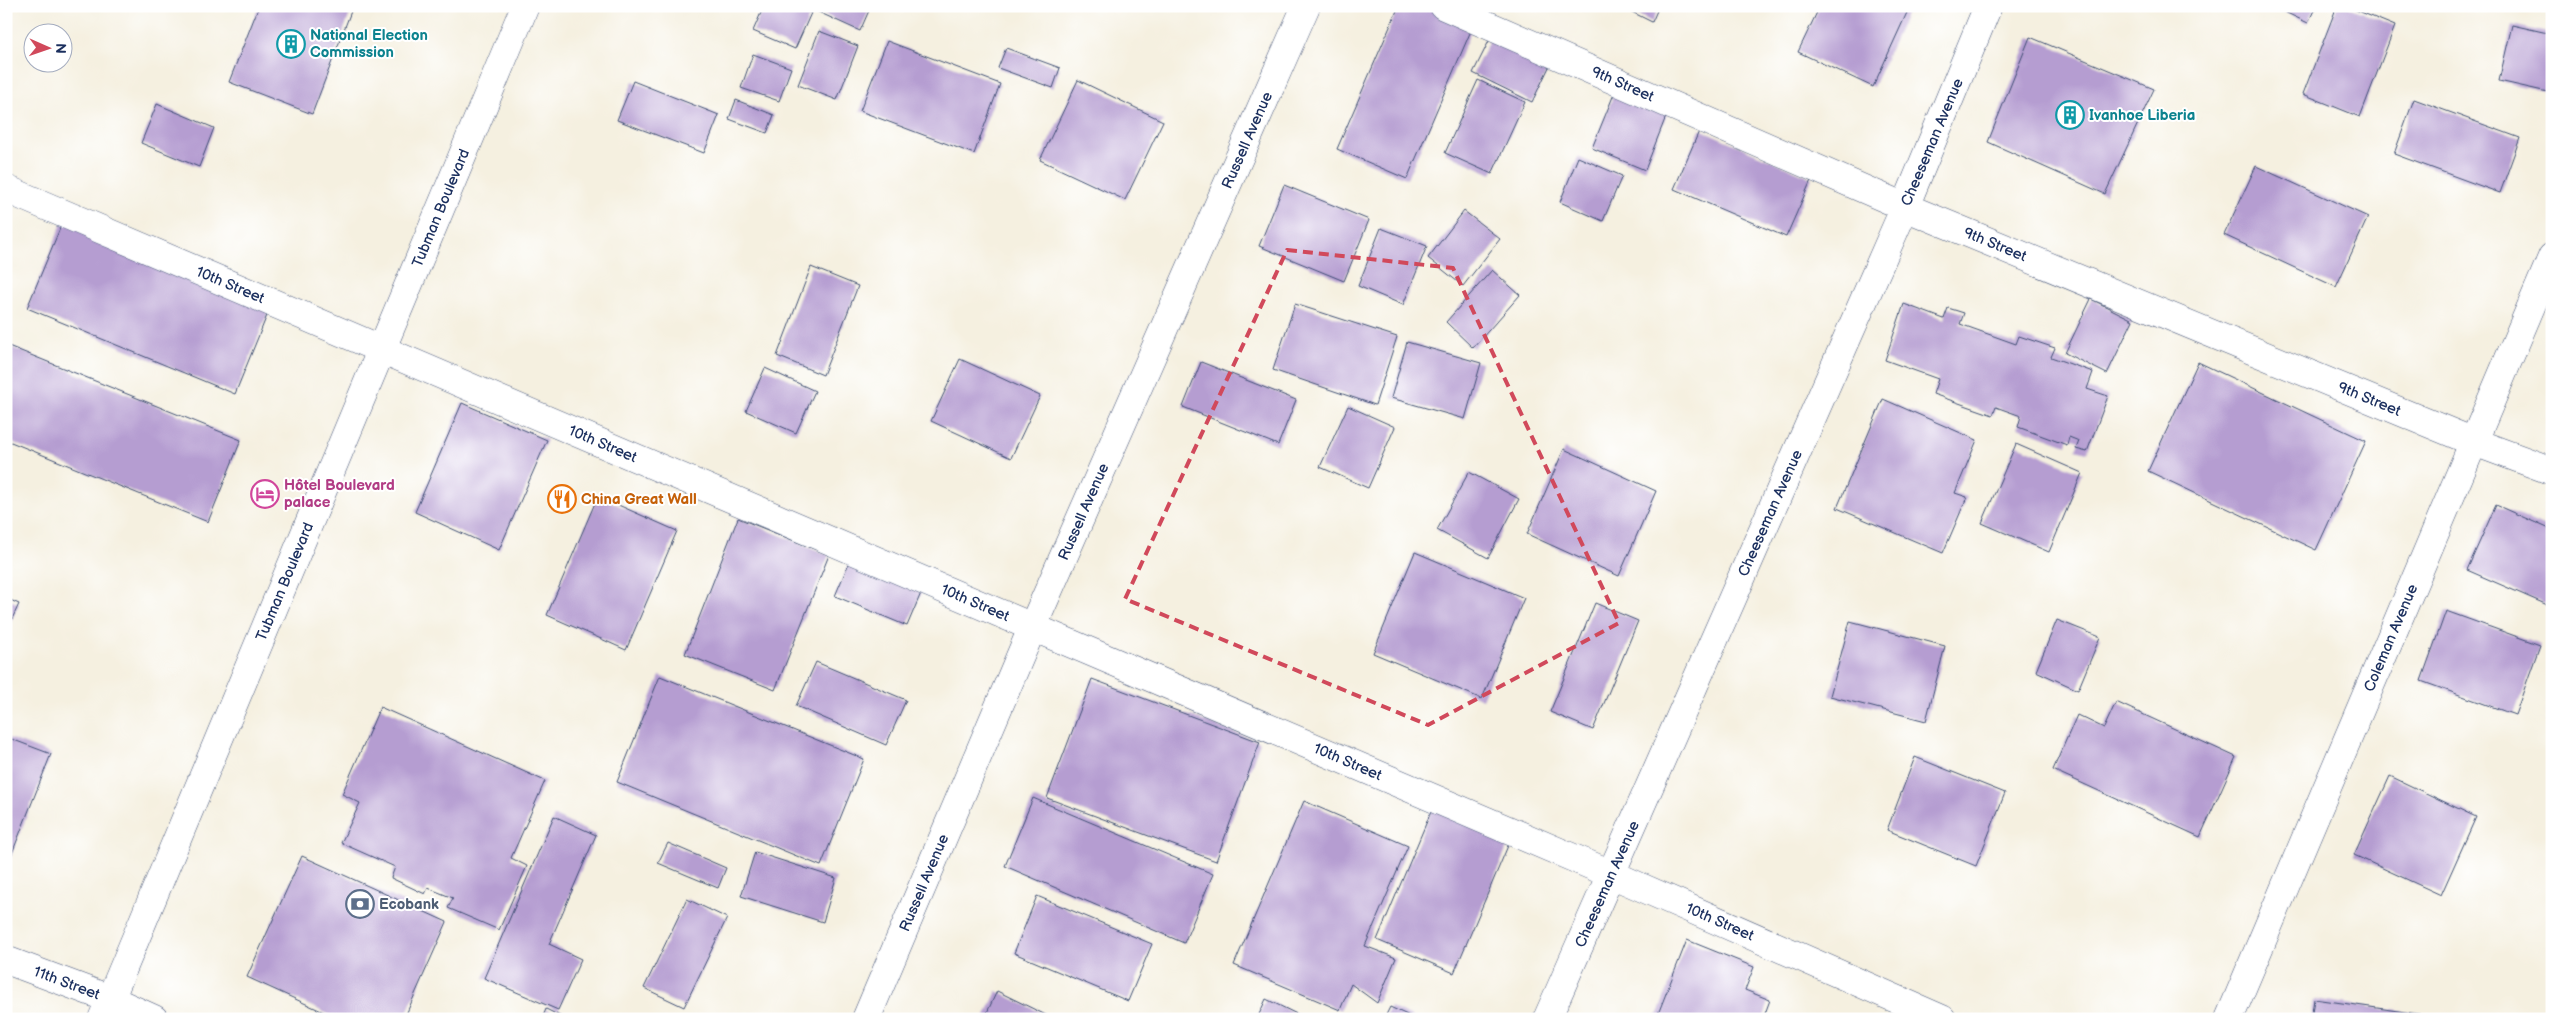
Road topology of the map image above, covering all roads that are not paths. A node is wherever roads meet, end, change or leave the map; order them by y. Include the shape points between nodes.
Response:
1 (525, 6) edge
2 (1306, 6) edge
3 (1444, 6) edge
4 (1988, 6) edge
5 (6, 189) edge
6 (1905, 207) junction
7 (2552, 257) edge
8 (380, 348) junction
9 (2474, 442) junction
10 (2552, 471) edge
11 (1033, 626) junction
12 (1611, 874) junction
13 (6, 960) edge
14 (106, 1009) edge
15 (154, 1019) edge
16 (866, 1019) edge
17 (1547, 1019) edge
18 (1942, 1019) edge
19 (2229, 1019) edge

1 - 8 main road, Tubman Boulevard
2 - 11 main road, Russell Avenue
3 - 6 main road, 9th Street
4 - 6 main road, Cheeseman Avenue
5 - 8 main road, 10th Street
6 - 9 main road, 9th Street
6 - 12 main road, Cheeseman Avenue
7 - 9 main road, Coleman Avenue
8 - 11 main road, 10th Street
8 - 14 main road, Tubman Boulevard
9 - 10 main road, 9th Street
9 - 19 main road, Coleman Avenue
11 - 12 main road, 10th Street
11 - 16 main road, Russell Avenue
12 - 17 main road, Cheeseman Avenue
12 - 18 main road, 10th Street
13 - 14 main road, 11th Street
14 - 15 main road, 11th Street

